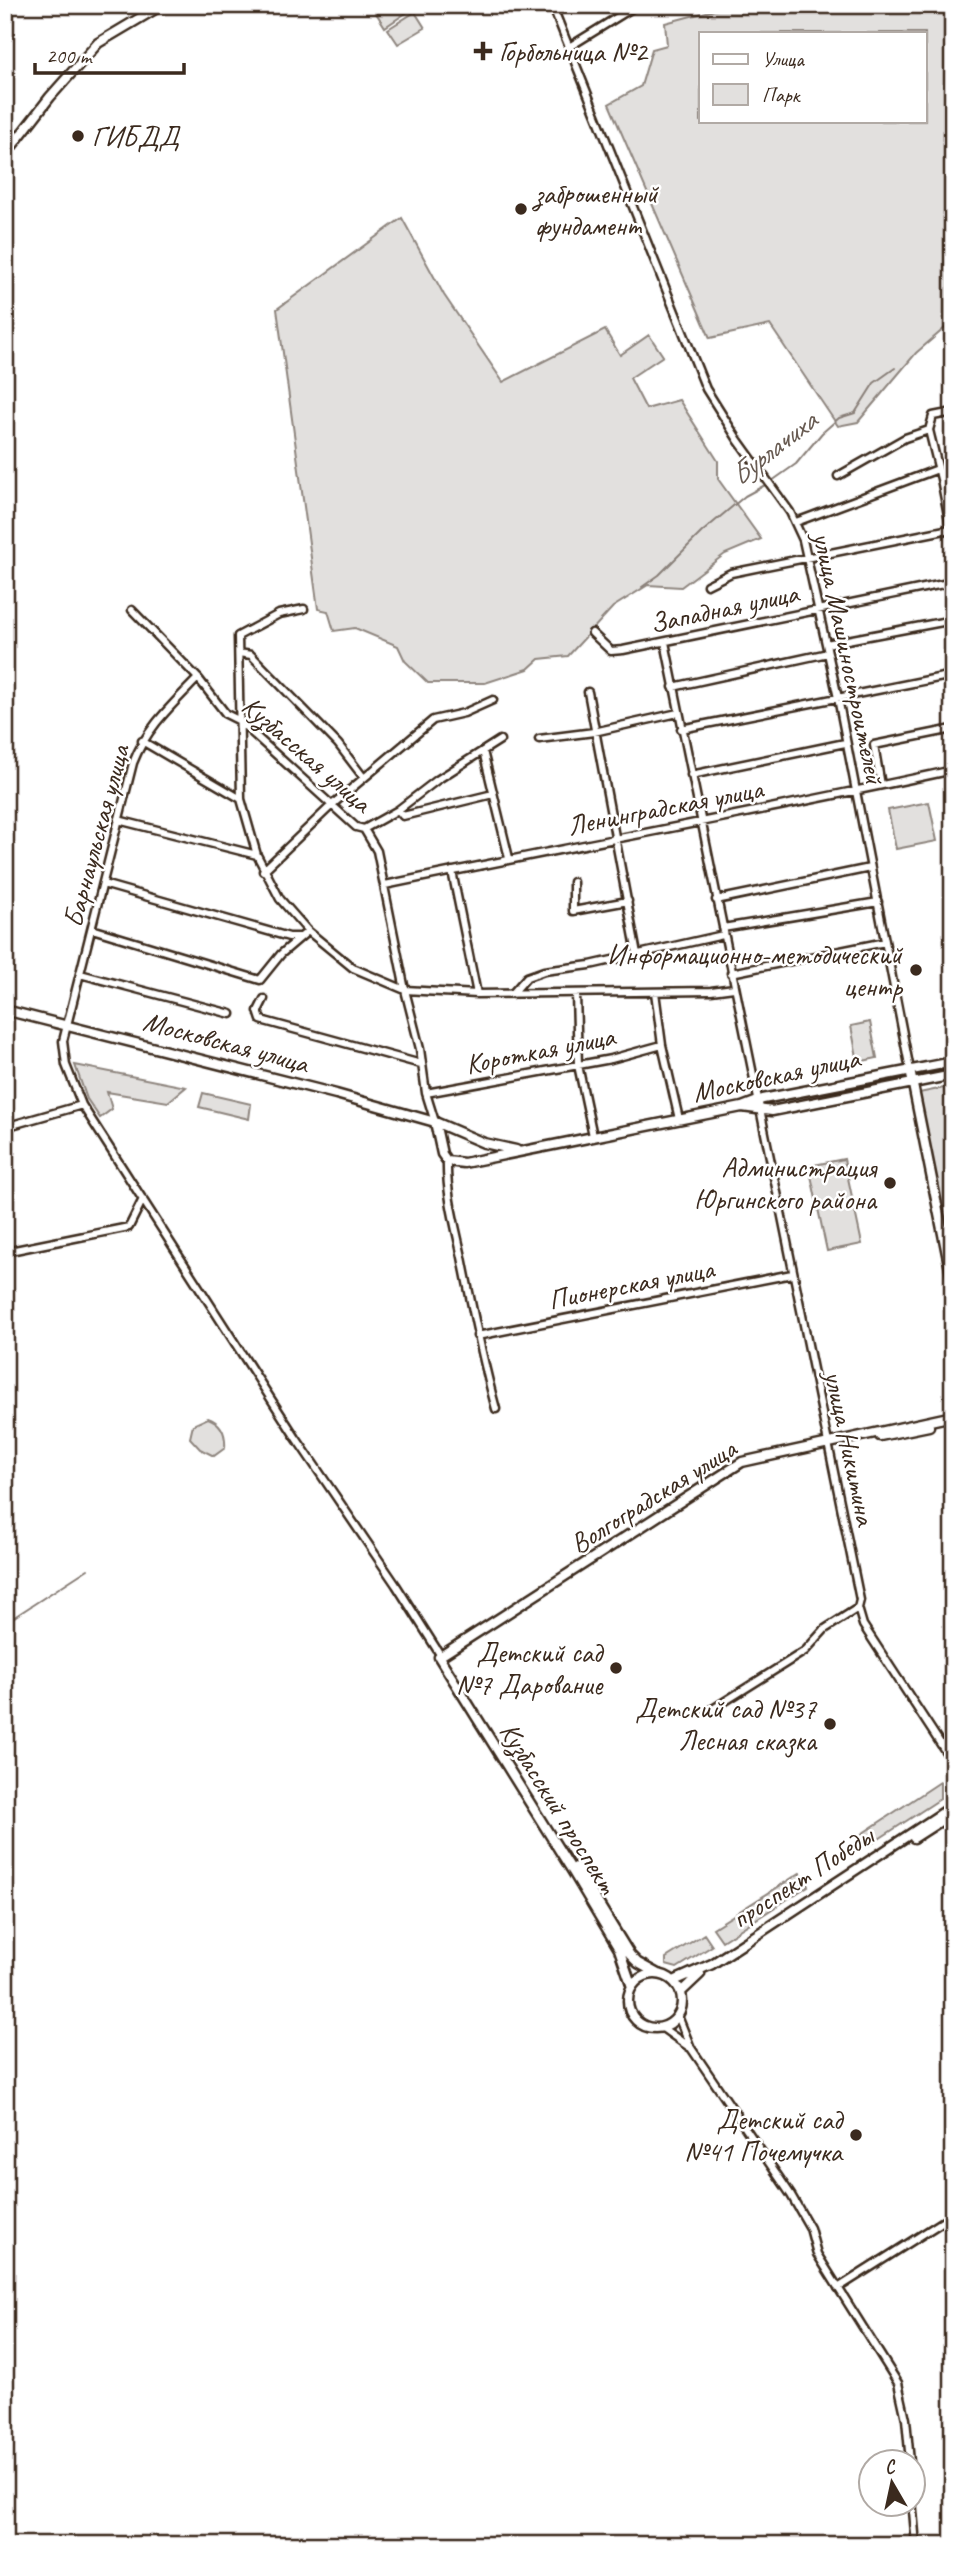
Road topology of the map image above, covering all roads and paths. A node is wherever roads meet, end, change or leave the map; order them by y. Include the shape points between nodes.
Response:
1 (162, 5) edge
2 (552, 5) edge
3 (637, 5) edge
4 (569, 47) junction
5 (5, 155) edge
6 (953, 412) edge
7 (929, 430) junction
8 (938, 469) junction
9 (838, 476) dead end
10 (796, 522) junction
11 (950, 529) junction
12 (953, 541) edge
13 (808, 557) junction
14 (953, 582) edge
15 (707, 585) dead end
16 (304, 609) dead end
17 (819, 609) junction
18 (132, 610) dead end
19 (953, 620) edge
20 (592, 633) dead end
21 (665, 642) junction
22 (826, 644) junction
23 (239, 653) junction
24 (828, 653) junction
25 (953, 675) edge
26 (198, 678) junction
27 (673, 687) junction
28 (588, 692) dead end
29 (838, 698) junction
30 (493, 700) dead end
31 (678, 713) junction
32 (238, 720) junction
33 (681, 729) junction
34 (953, 729) edge
35 (594, 732) junction
36 (539, 739) dead end
37 (500, 740) dead end
38 (142, 741) junction
39 (845, 743) junction
40 (483, 751) junction
41 (953, 770) edge
42 (691, 775) junction
43 (364, 778) junction
44 (881, 785) junction
45 (855, 791) junction
46 (493, 794) junction
47 (241, 799) junction
48 (333, 804) junction
49 (398, 810) junction
50 (118, 820) junction
51 (700, 821) junction
52 (364, 829) junction
53 (615, 840) junction
54 (257, 855) junction
55 (509, 858) junction
56 (870, 869) junction
57 (264, 871) junction
58 (452, 871) junction
59 (573, 881) dead end
60 (103, 884) junction
61 (385, 885) junction
62 (716, 900) junction
63 (628, 901) junction
64 (877, 902) junction
65 (92, 929) junction
66 (308, 931) junction
67 (723, 932) junction
68 (299, 937) junction
69 (885, 942) junction
70 (637, 954) junction
71 (731, 973) junction
72 (80, 974) junction
73 (734, 988) junction
74 (405, 990) junction
75 (655, 992) junction
76 (576, 993) junction
77 (477, 994) junction
78 (512, 994) junction
79 (264, 999) dead end
80 (5, 1010) edge
81 (230, 1014) dead end
82 (66, 1024) junction
83 (662, 1045) junction
84 (953, 1062) edge
85 (421, 1064) junction
86 (578, 1065) junction
87 (911, 1070) junction
88 (953, 1075) edge
89 (914, 1083) junction
90 (426, 1093) junction
91 (758, 1100) junction
92 (82, 1105) junction
93 (742, 1107) junction
94 (760, 1114) junction
95 (679, 1119) junction
96 (435, 1122) junction
97 (5, 1127) edge
98 (450, 1128) junction
99 (593, 1136) junction
100 (438, 1138) junction
101 (484, 1143) junction
102 (526, 1151) junction
103 (486, 1159) junction
104 (447, 1161) junction
105 (143, 1199) junction
106 (5, 1252) edge
107 (953, 1263) edge
108 (792, 1274) junction
109 (953, 1284) edge
110 (477, 1336) junction
111 (496, 1409) dead end
112 (953, 1416) edge
113 (953, 1422) edge
114 (827, 1445) junction
115 (858, 1608) junction
116 (441, 1658) junction
117 (708, 1712) dead end
118 (953, 1763) edge
119 (953, 1806) edge
120 (953, 1813) edge
121 (658, 1973) junction
122 (674, 1981) junction
123 (632, 1986) junction
124 (681, 1992) junction
125 (678, 2016) junction
126 (661, 2028) junction
127 (691, 2048) junction
128 (953, 2215) edge
129 (838, 2288) junction
130 (909, 2448) edge
131 (914, 2518) edge
132 (916, 2545) edge

1 - 5 main road via 98,43
2 - 4 street, улица Машиностроителей
3 - 4 street
4 - 10 street, улица Машиностроителей via 706,389
6 - 7 street via 933,416
7 - 8 street
7 - 9 street via 905,438
8 - 10 street
8 - 11 street
10 - 13 street, улица Машиностроителей
11 - 12 street
11 - 13 street
13 - 15 street via 731,573
13 - 17 street, улица Машиностроителей
14 - 17 street, Западная улица
16 - 23 street via 279,614 238,636
17 - 21 street, Западная улица
17 - 22 street, улица Машиностроителей
18 - 26 street, Кузбасская улица
19 - 22 street
20 - 21 street, Западная улица via 611,651
21 - 27 street
22 - 24 street, улица Машиностроителей
23 - 32 street
23 - 43 street via 251,655 338,744
24 - 27 street
24 - 29 street, улица Машиностроителей
25 - 29 street
26 - 32 street, Кузбасская улица via 226,714
26 - 38 street, Барнаульская улица
27 - 31 street
28 - 35 street
29 - 33 street
29 - 39 street, улица Машиностроителей
30 - 43 street via 433,720
31 - 33 street
31 - 35 street
32 - 47 street
32 - 48 street, Кузбасская улица
33 - 42 street
34 - 44 street via 874,745
35 - 36 street
35 - 53 street
37 - 40 street
38 - 47 street
38 - 50 street, Барнаульская улица
39 - 42 street
39 - 45 street, улица Машиностроителей
40 - 46 street
40 - 49 street
41 - 44 street, Ленинградская улица
42 - 51 street
43 - 48 street
44 - 45 street, Ленинградская улица
45 - 51 street, Ленинградская улица
45 - 56 street, улица Машиностроителей
46 - 49 street via 403,816
46 - 55 street
47 - 54 street
48 - 52 street, Кузбасская улица
48 - 57 street
49 - 52 street
50 - 54 street
50 - 60 street, Барнаульская улица
51 - 53 street, Ленинградская улица
51 - 62 street
52 - 61 street, Кузбасская улица via 377,851
53 - 55 street, Ленинградская улица
53 - 63 street
54 - 57 street
55 - 58 street, Ленинградская улица
56 - 62 street
56 - 64 street, улица Машиностроителей
57 - 66 street via 280,899
58 - 61 street, Ленинградская улица
58 - 77 street
59 - 63 street via 573,911
60 - 65 street, Барнаульская улица
60 - 68 street
61 - 74 street, Кузбасская улица
62 - 67 street
63 - 70 street
64 - 67 street
64 - 69 street, улица Машиностроителей
65 - 68 street via 260,980
65 - 72 street, Барнаульская улица
66 - 68 street
66 - 74 street via 353,968
67 - 70 street
67 - 71 street
69 - 71 street
69 - 87 street, улица Машиностроителей
70 - 78 street via 544,971 527,977
71 - 73 street
72 - 81 street
72 - 82 street, Барнаульская улица
73 - 75 street
73 - 91 street
74 - 77 street
74 - 85 street, Кузбасская улица
75 - 76 street
75 - 83 street
76 - 78 street
76 - 86 street
77 - 78 street
79 - 85 street via 258,1011 261,1020
80 - 82 main road, Московская улица
82 - 92 street, Барнаульская улица via 66,1065
82 - 96 main road, Московская улица
83 - 86 street, Короткая улица
83 - 95 street
84 - 87 main road, Московская улица
85 - 90 street, Кузбасская улица
86 - 90 street, Короткая улица
86 - 99 street
87 - 89 main road, улица Машиностроителей
87 - 91 main road, Московская улица
88 - 89 main road, Московская улица
89 - 94 main road, Московская улица
89 - 107 main road
89 - 109 main road, улица Машиностроителей
90 - 96 street, Кузбасская улица
91 - 93 main road, Московская улица
91 - 94 street, улица Никитина
92 - 97 street
92 - 105 street, Барнаульская улица
93 - 94 main road, Московская улица
93 - 95 main road, Московская улица
94 - 108 street, улица Никитина
95 - 99 main road, Московская улица
96 - 98 main road, Московская улица
96 - 100 main road
98 - 100 main road
98 - 101 main road, Московская улица
99 - 102 main road, Московская улица
100 - 104 main road
101 - 102 main road, Московская улица
101 - 103 main road via 489,1149
102 - 103 main road, Московская улица
103 - 104 main road, Московская улица
104 - 110 street via 446,1178
105 - 106 street via 129,1227
105 - 116 street, Барнаульская улица
108 - 110 street, Пионерская улица
108 - 114 street, улица Никитина
110 - 111 street
112 - 114 main road, Волгоградская улица
113 - 114 main road
114 - 115 street, улица Никитина
114 - 116 main road, Волгоградская улица via 731,1467
115 - 117 street via 825,1629 805,1651
115 - 118 street, улица Никитина via 863,1625
116 - 121 main road via 630,1955
116 - 123 main road, Кузбасский проспект via 619,1949
119 - 122 main road, проспект Победы via 712,1964
120 - 124 main road via 695,1977
121 - 122 main road
121 - 123 main road via 643,1976
122 - 124 main road
123 - 126 main road via 628,1995 631,2013 643,2025
124 - 125 main road
125 - 126 main road
125 - 127 street
126 - 127 street
127 - 129 street via 791,2194
128 - 129 street
129 - 130 street via 898,2383
131 - 132 street

